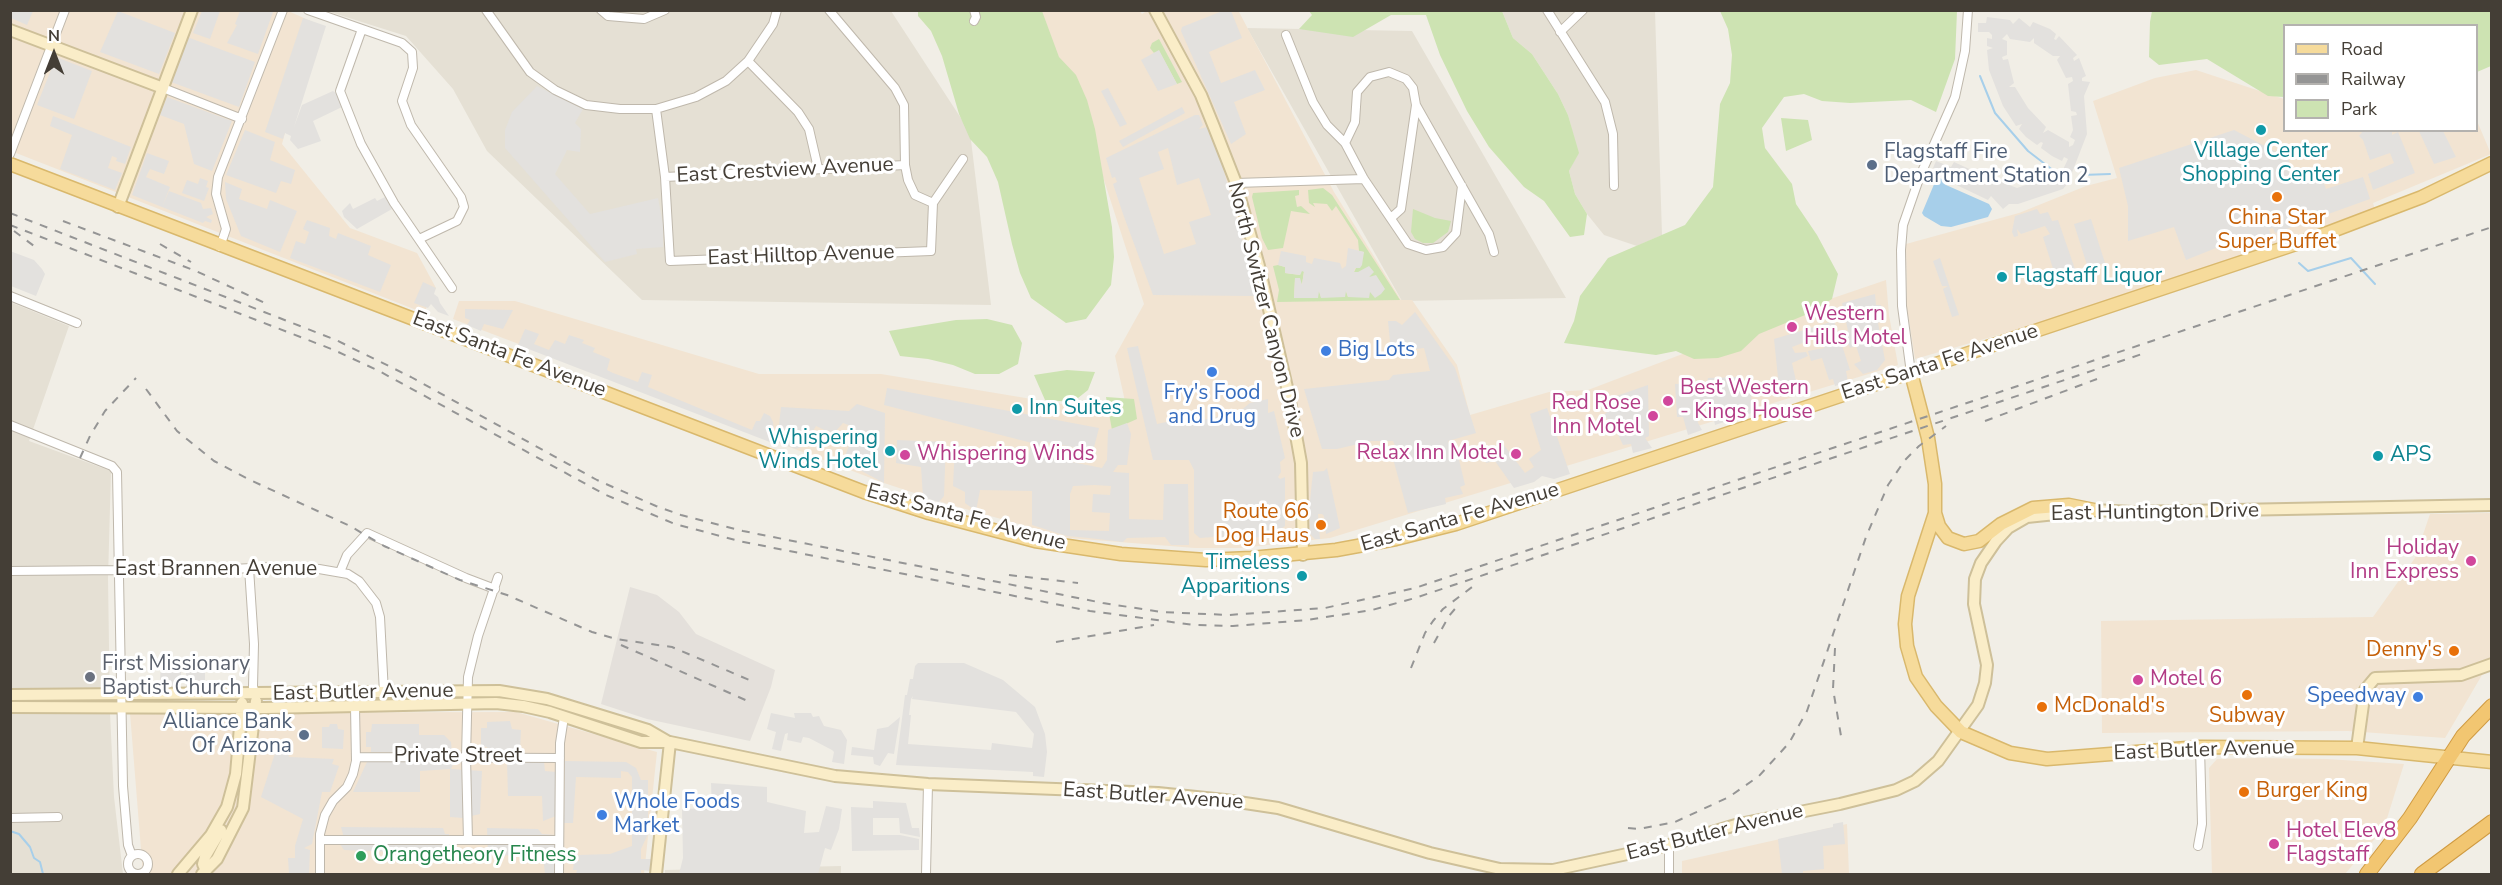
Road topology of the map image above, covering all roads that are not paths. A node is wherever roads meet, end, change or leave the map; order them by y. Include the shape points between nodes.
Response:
1 (65, 10) edge
2 (192, 10) edge
3 (283, 10) edge
4 (308, 10) edge
5 (486, 10) edge
6 (601, 10) edge
7 (665, 10) edge
8 (777, 10) edge
9 (829, 10) edge
10 (974, 10) edge
11 (1155, 10) edge
12 (1547, 10) edge
13 (1583, 10) edge
14 (1968, 10) edge
15 (974, 21) dead end
16 (362, 29) junction
17 (10, 30) edge
18 (1560, 32) junction
19 (1286, 35) dead end
20 (51, 45) junction
21 (748, 61) junction
22 (163, 88) junction
23 (1416, 105) junction
24 (656, 110) junction
25 (242, 118) junction
26 (1345, 143) junction
27 (10, 154) edge
28 (963, 159) dead end
29 (2492, 163) edge
30 (10, 164) edge
31 (905, 165) junction
32 (818, 168) junction
33 (665, 177) junction
34 (1364, 179) junction
35 (1236, 183) junction
36 (1462, 186) junction
37 (1614, 186) dead end
38 (933, 203) junction
39 (118, 207) junction
40 (1391, 218) junction
41 (419, 239) junction
42 (220, 247) junction
43 (1494, 252) dead end
44 (452, 288) dead end
45 (10, 296) edge
46 (77, 323) dead end
47 (1911, 373) junction
48 (10, 425) edge
49 (2492, 506) edge
50 (2094, 510) junction
51 (1935, 513) junction
52 (1303, 555) junction
53 (249, 568) junction
54 (118, 570) junction
55 (10, 571) edge
56 (340, 572) junction
57 (498, 577) dead end
58 (495, 589) junction
59 (2492, 664) edge
60 (255, 691) junction
61 (466, 691) junction
62 (384, 693) junction
63 (10, 695) edge
64 (243, 695) junction
65 (122, 701) junction
66 (466, 704) junction
67 (355, 706) junction
68 (2492, 706) edge
69 (10, 707) edge
70 (242, 708) junction
71 (255, 708) junction
72 (564, 717) junction
73 (1961, 732) junction
74 (670, 742) junction
75 (2200, 747) junction
76 (2357, 748) junction
77 (356, 757) junction
78 (466, 757) junction
79 (560, 758) junction
80 (2446, 758) junction
81 (2492, 762) edge
82 (928, 784) junction
83 (227, 807) junction
84 (58, 817) dead end
85 (10, 818) edge
86 (2492, 822) edge
87 (320, 840) junction
88 (468, 840) junction
89 (559, 840) junction
90 (1669, 846) junction
91 (2198, 846) dead end
92 (132, 856) dead end
93 (206, 873) edge
94 (178, 874) edge
95 (320, 874) edge
96 (559, 874) edge
97 (656, 874) edge
98 (926, 874) edge
99 (1669, 874) edge
100 (2367, 874) edge
101 (2422, 874) edge

1 - 20 street
2 - 22 main road
3 - 25 street
4 - 16 street
5 - 24 street via 530,72 555,90 586,105
6 - 7 street via 608,16 644,19
8 - 21 street via 773,24
9 - 31 street via 895,88 904,105
10 - 15 street
11 - 35 main road, North Switzer Canyon Drive via 1201,95
12 - 18 street
13 - 18 street
14 - 47 street via 1963,64 1953,105 1920,176 1903,225 1902,306
16 - 41 street via 340,91 361,144
16 - 41 street via 402,43 412,52 413,68 402,101 411,125 464,207 457,221
17 - 20 main road
18 - 37 street via 1605,102 1613,134
19 - 26 street via 1313,102 1327,125
20 - 22 main road
20 - 27 street
21 - 24 street via 726,81 696,97
21 - 32 street via 798,112 809,129
22 - 25 street
22 - 39 main road
23 - 26 street via 1413,88 1406,78 1389,72 1370,76 1357,92 1355,122
23 - 36 street
23 - 40 street via 1401,209
24 - 33 street
25 - 42 street via 216,188 226,229
26 - 34 street
28 - 38 street
29 - 47 main road, East Santa Fe Avenue via 2422,197 2339,229
30 - 39 main road, East Santa Fe Avenue
31 - 32 street, East Crestview Avenue
31 - 38 street via 915,195
32 - 33 street, East Crestview Avenue
33 - 38 street, East Hilltop Avenue via 670,261 931,251
34 - 35 street
34 - 40 street
35 - 52 main road, North Switzer Canyon Drive via 1291,407 1301,463
36 - 40 street via 1456,233 1443,247 1426,250 1408,243
36 - 43 street via 1489,234
39 - 42 main road, East Santa Fe Avenue
41 - 44 street
42 - 52 main road, East Santa Fe Avenue via 864,492 929,513 1035,541 1121,554 1206,560
45 - 46 street
47 - 51 main road via 1928,438
47 - 52 main road, East Santa Fe Avenue via 1455,524
48 - 54 street via 112,466 117,472
49 - 50 main road, East Huntington Drive
50 - 51 main road via 2069,505 2033,508 2001,524 1979,541 1964,544 1948,538
50 - 73 main road, East Huntington Drive via 2027,517 1996,541 1981,563 1973,592 1986,676 1978,705
51 - 73 main road via 1908,597 1907,646 1916,676 1936,706
53 - 54 street, East Brannen Avenue
53 - 56 street, East Brannen Avenue via 319,568
53 - 60 street
54 - 55 street, East Brannen Avenue
54 - 65 street
56 - 58 street, East Brannen Avenue via 347,555 367,532
56 - 62 street via 359,581 376,603
57 - 58 street
58 - 61 street via 478,636
59 - 76 main road via 2461,675 2375,678 2365,690
60 - 62 main road, East Butler Avenue
60 - 64 main road, East Butler Avenue
60 - 71 main road
61 - 62 main road, East Butler Avenue
61 - 66 street
61 - 74 main road, East Butler Avenue via 547,699 648,730
63 - 65 main road, East Butler Avenue
64 - 65 main road, East Butler Avenue
64 - 70 main road
65 - 69 main road, East Butler Avenue
65 - 70 main road, East Butler Avenue
65 - 92 street via 125,822
66 - 67 main road, East Butler Avenue
66 - 72 main road, East Butler Avenue via 523,706
66 - 78 street
67 - 71 main road, East Butler Avenue
67 - 77 street
68 - 80 highway
70 - 71 main road, East Butler Avenue
70 - 83 main road via 236,774
71 - 93 main road via 243,808 230,838
72 - 74 main road, East Butler Avenue via 641,742
72 - 79 street
73 - 75 main road, East Butler Avenue via 2010,753 2048,759
73 - 90 main road, East Butler Avenue via 1930,769 1896,790 1739,824
74 - 82 main road, East Butler Avenue via 835,776
74 - 97 main road
75 - 76 main road, East Butler Avenue
75 - 91 street via 2202,824
76 - 80 main road, East Butler Avenue
77 - 78 street, Private Street
77 - 87 street via 347,787 326,814
78 - 79 street, Private Street
78 - 88 street
79 - 89 street
80 - 81 main road, East Butler Avenue
80 - 100 highway via 2410,818
82 - 90 main road, East Butler Avenue via 1158,793 1234,801 1278,808 1430,853 1500,869 1553,870
82 - 98 street
83 - 93 main road via 224,825 205,857
83 - 94 main road via 211,835
84 - 85 street
86 - 101 highway
87 - 88 street
87 - 95 street
88 - 89 street
89 - 96 street
90 - 99 street

